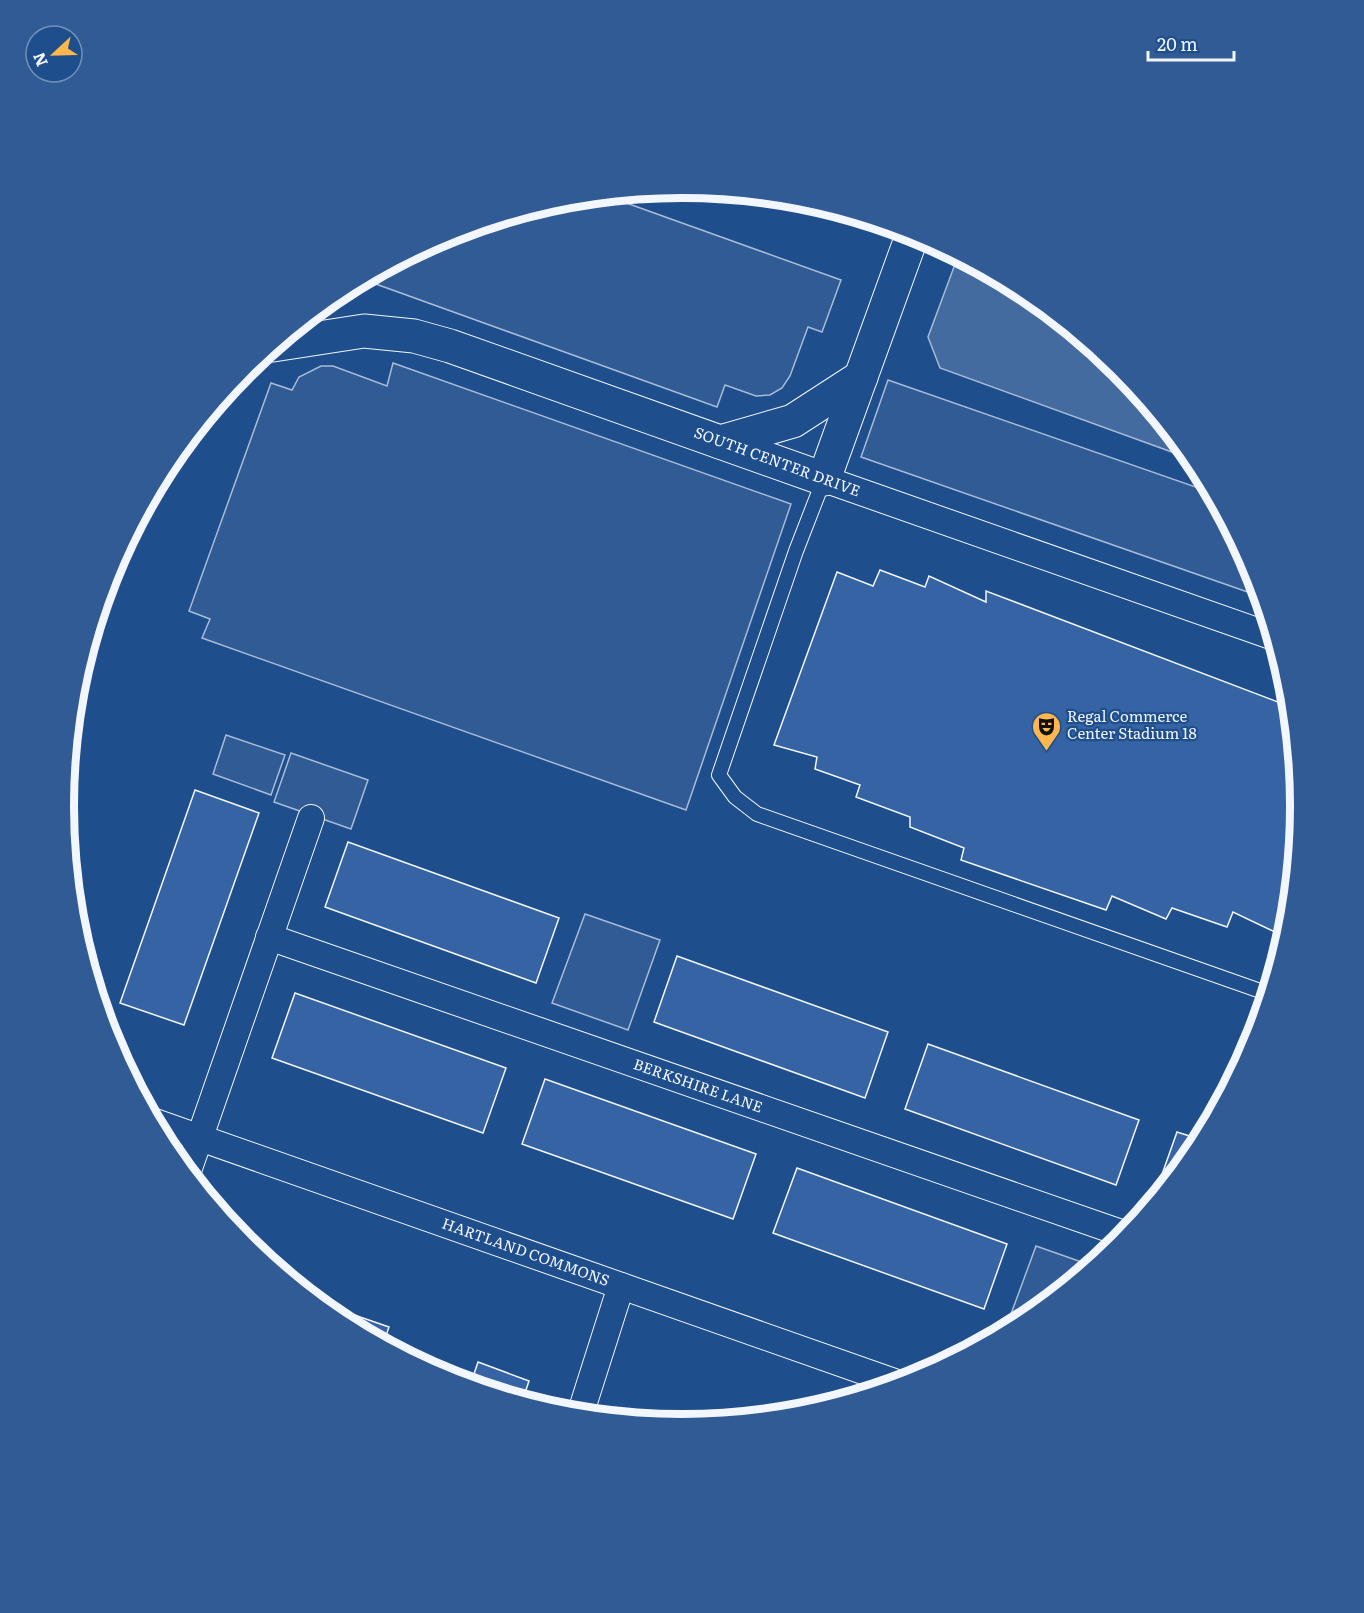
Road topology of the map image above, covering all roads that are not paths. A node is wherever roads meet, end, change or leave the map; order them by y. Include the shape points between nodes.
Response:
1 (910, 242) edge
2 (298, 336) edge
3 (861, 377) junction
4 (720, 442) junction
5 (824, 479) junction
6 (1265, 634) edge
7 (311, 818) dead end
8 (270, 937) junction
9 (1261, 991) edge
10 (164, 1125) edge
11 (199, 1138) junction
12 (190, 1165) edge
13 (1117, 1232) edge
14 (621, 1286) junction
15 (887, 1380) edge
16 (583, 1406) edge

1 - 3 street
2 - 4 street, SOUTH CENTER DRIVE via 364,331 414,336
3 - 4 street via 793,421
3 - 5 street
4 - 5 street, SOUTH CENTER DRIVE
5 - 6 street, SOUTH CENTER DRIVE
5 - 9 lane via 719,775 735,797 758,814
7 - 8 street
8 - 11 street
8 - 13 street, BERKSHIRE LANE
10 - 11 street, HARTLAND COMMONS
11 - 12 street
11 - 14 street, HARTLAND COMMONS
14 - 15 street, HARTLAND COMMONS
14 - 16 street

